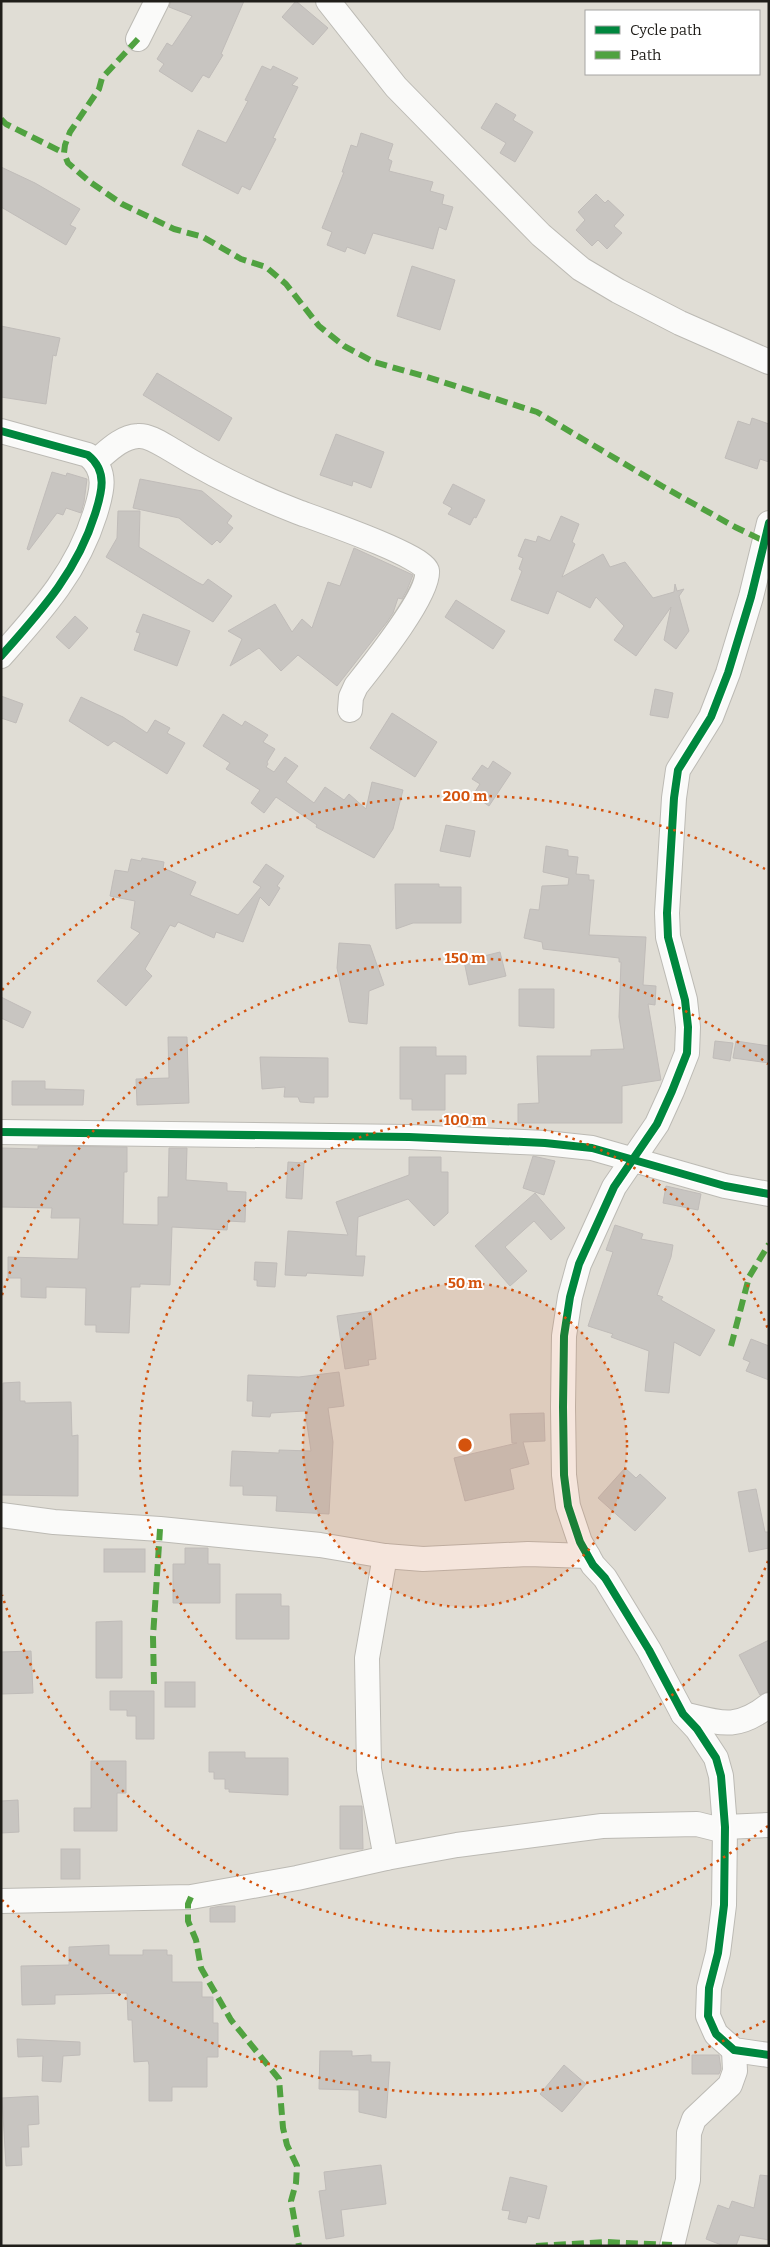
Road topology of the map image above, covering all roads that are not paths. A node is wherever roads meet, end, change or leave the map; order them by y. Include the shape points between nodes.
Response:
1 (157, 1) edge
2 (328, 1) edge
3 (138, 39) dead end
4 (769, 362) edge
5 (1, 432) edge
6 (96, 461) junction
7 (769, 523) edge
8 (766, 554) edge
9 (1, 656) edge
10 (350, 710) dead end
11 (1, 1132) edge
12 (630, 1160) junction
13 (769, 1194) edge
14 (1, 1515) edge
15 (385, 1556) junction
16 (588, 1556) junction
17 (769, 1705) edge
18 (683, 1714) junction
19 (769, 1826) edge
20 (725, 1829) junction
21 (386, 1858) junction
22 (1, 1901) edge
23 (734, 2050) junction
24 (769, 2054) edge
25 (672, 2246) edge

1 - 3 street
2 - 4 street via 396,87 541,235 581,269 680,323
5 - 6 street via 88,455
6 - 9 street via 101,471 103,490 77,561 45,606
6 - 10 street via 127,438 140,436 159,442 241,488 396,550 423,564 427,577 411,610 356,686
7 - 8 street
8 - 12 street via 711,716 678,770 667,913 668,937 685,1000 687,1053 656,1124
11 - 12 street via 409,1137 545,1143 592,1148
12 - 13 street via 725,1186
12 - 16 street via 579,1264 564,1336 564,1474 568,1506
14 - 15 street via 301,1543
15 - 16 street via 423,1559 528,1554
15 - 21 street via 367,1658 369,1769
16 - 18 street via 622,1605
17 - 18 street via 745,1720 730,1724
18 - 20 street via 716,1758 722,1776
19 - 20 street
20 - 21 street via 697,1824 602,1826
20 - 23 street via 724,1905 718,1953 709,1988 708,2016 716,2034
21 - 22 street via 191,1897
23 - 24 street
23 - 25 street via 735,2071 730,2085 694,2119 689,2133 688,2180

